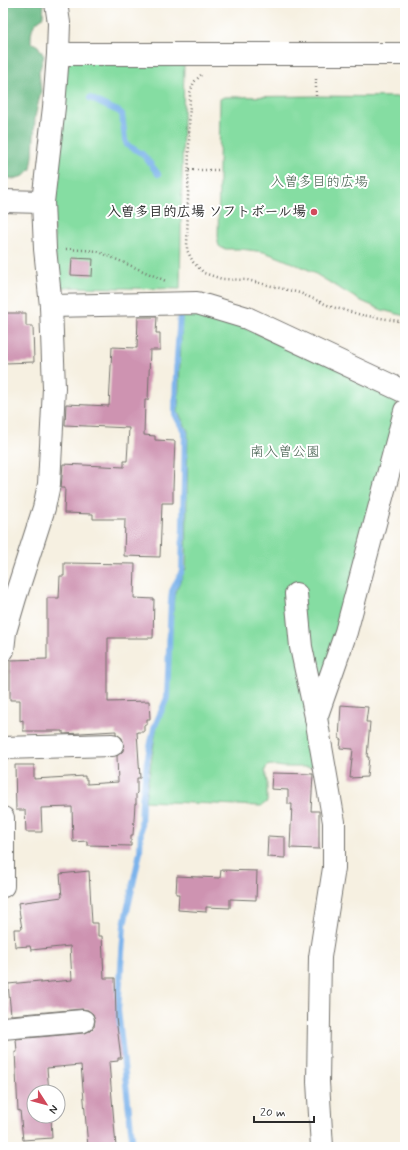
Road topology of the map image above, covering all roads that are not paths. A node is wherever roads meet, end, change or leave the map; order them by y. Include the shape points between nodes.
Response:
1 (56, 3) edge
2 (58, 54) junction
3 (405, 54) edge
4 (3, 201) edge
5 (42, 202) junction
6 (51, 306) junction
7 (405, 392) edge
8 (405, 411) edge
9 (296, 594) dead end
10 (3, 650) edge
11 (316, 718) junction
12 (112, 744) dead end
13 (3, 748) edge
14 (3, 818) edge
15 (3, 879) edge
16 (83, 1021) dead end
17 (3, 1028) edge
18 (322, 1147) edge

1 - 2 street via 59,23
2 - 3 street
2 - 5 street
4 - 5 street
5 - 6 street
6 - 7 street via 197,303 247,318
6 - 10 street via 54,388 49,484 44,508 7,625
8 - 11 street via 346,632
9 - 11 street via 301,647
11 - 18 street via 334,822 334,868 320,957 318,1082
12 - 13 street
14 - 15 street
16 - 17 street

